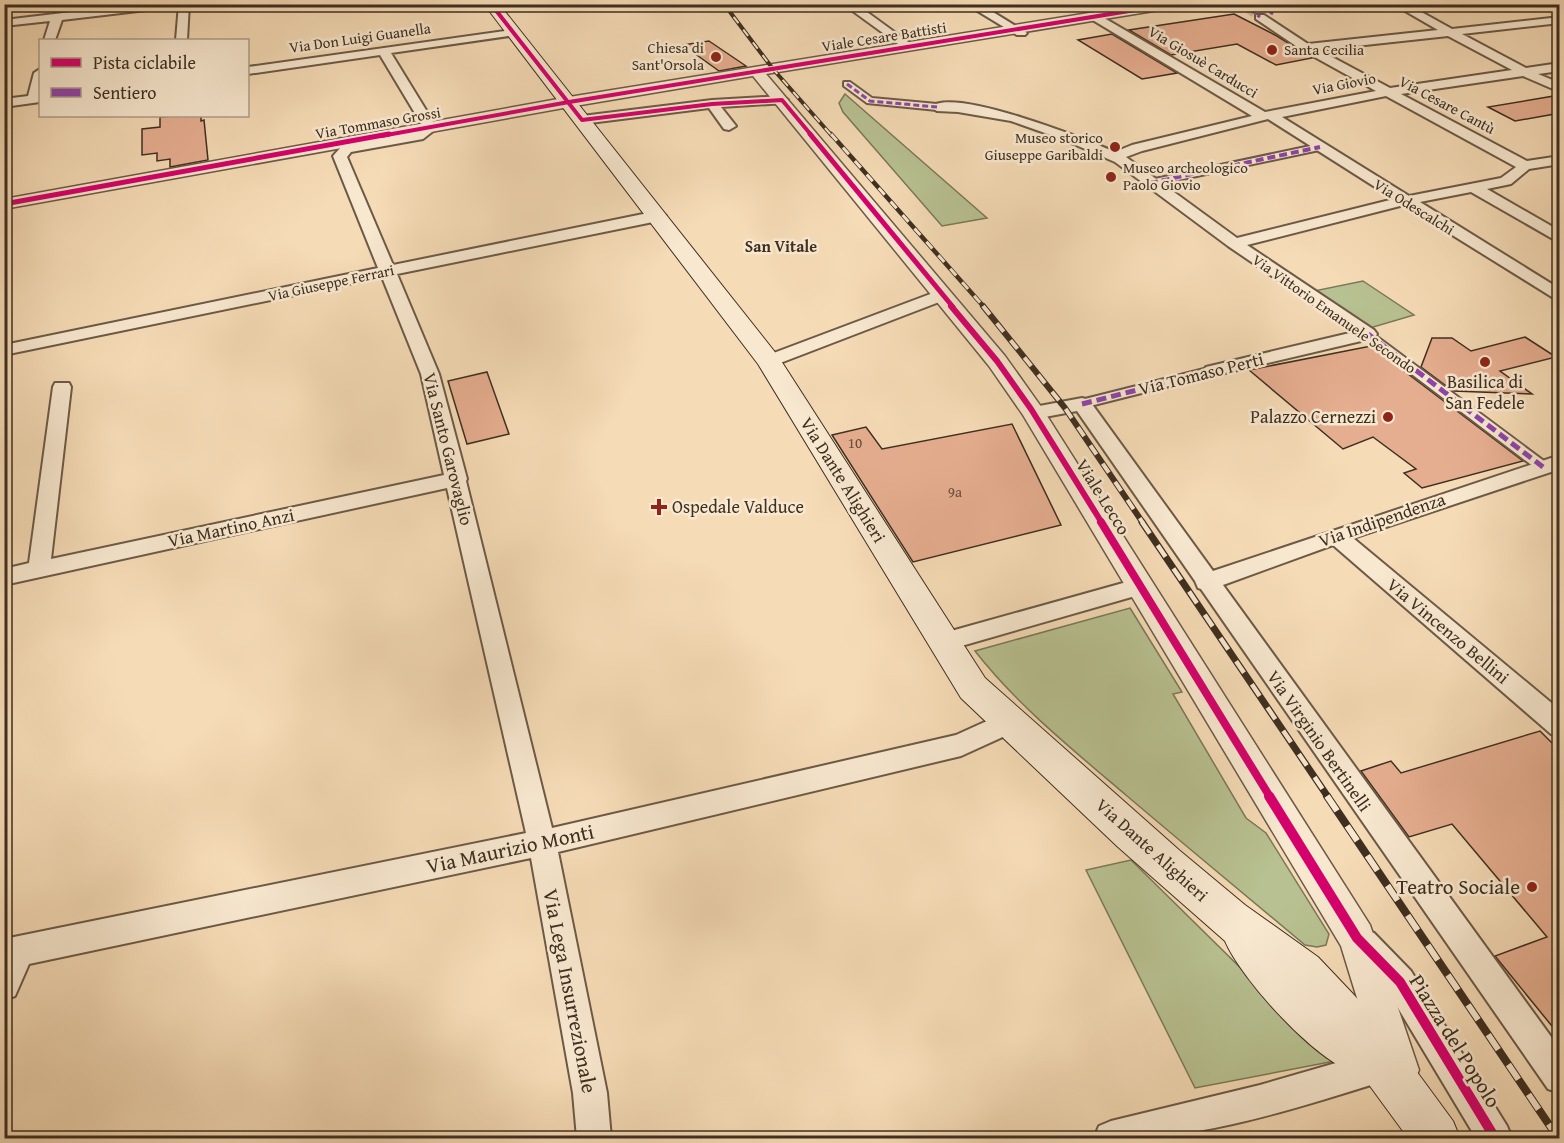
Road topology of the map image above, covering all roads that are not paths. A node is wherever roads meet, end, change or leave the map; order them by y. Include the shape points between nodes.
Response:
1 (172, 4) edge
2 (184, 4) edge
3 (848, 4) edge
4 (971, 4) edge
5 (1172, 4) edge
6 (1398, 4) edge
7 (492, 5) edge
8 (1129, 8) edge
9 (57, 17) junction
10 (1095, 17) junction
11 (1260, 17) tunnel mouth
12 (1560, 20) edge
13 (4, 23) edge
14 (1018, 32) junction
15 (1453, 32) junction
16 (512, 33) junction
17 (50, 39) edge
18 (182, 39) edge
19 (909, 47) junction
20 (1306, 48) junction
21 (384, 52) junction
22 (1560, 68) edge
23 (249, 69) edge
24 (756, 71) junction
25 (1526, 73) junction
26 (39, 81) edge
27 (847, 84) dead end
28 (1560, 88) edge
29 (1389, 92) junction
30 (37, 98) edge
31 (782, 100) junction
32 (4, 103) edge
33 (712, 104) junction
34 (937, 107) joint
35 (575, 111) junction
36 (1266, 116) junction
37 (729, 126) dead end
38 (426, 129) junction
39 (1320, 147) junction
40 (1120, 159) junction
41 (1560, 160) edge
42 (1525, 166) junction
43 (1150, 183) junction
44 (1476, 189) junction
45 (1404, 201) junction
46 (4, 204) edge
47 (657, 216) junction
48 (1560, 238) edge
49 (1234, 243) junction
50 (388, 272) junction
51 (941, 295) junction
52 (1560, 297) edge
53 (1368, 334) junction
54 (4, 350) edge
55 (769, 361) junction
56 (1212, 370) joint
57 (62, 387) dead end
58 (1082, 404) junction
59 (1034, 413) junction
60 (1554, 469) edge
61 (457, 478) junction
62 (1336, 536) junction
63 (39, 569) junction
64 (4, 577) edge
65 (1206, 582) junction
66 (1142, 586) junction
67 (944, 642) junction
68 (1009, 722) junction
69 (1560, 726) edge
70 (542, 843) junction
71 (1231, 920) junction
72 (1357, 938) junction
73 (12, 952) edge
74 (4, 985) edge
75 (1374, 1068) junction
76 (1560, 1077) edge
77 (1409, 1098) junction
78 (594, 1138) edge
79 (1111, 1138) edge
80 (1436, 1138) edge
81 (1495, 1138) edge

1 - 9 street
2 - 18 street
3 - 19 street
4 - 14 street
5 - 8 street, Viale Cesare Battisti
6 - 15 street
7 - 16 main road, Via Dante Alighieri
8 - 10 street, Viale Cesare Battisti
9 - 13 street
9 - 17 street
10 - 14 street, Viale Cesare Battisti
10 - 36 street, Via Giosuè Carducci
11 - 20 street, Via Cesare Cantù
12 - 15 street
14 - 19 street, Viale Cesare Battisti
15 - 20 street
15 - 25 street
16 - 21 street, Via Don Luigi Guanella
16 - 35 main road, Via Dante Alighieri
19 - 24 street, Viale Cesare Battisti
20 - 29 street, Via Cesare Cantù
21 - 23 street, Via Don Luigi Guanella
21 - 38 street
22 - 25 street, Via Giovio
24 - 31 street, Viale Lecco
24 - 35 street, Via Tommaso Grossi
25 - 28 street
25 - 29 street, Via Giovio
26 - 30 street
27 - 34 street via 870,101
29 - 36 street, Via Giovio
29 - 42 street, Via Cesare Cantù
30 - 32 street
31 - 33 street
31 - 51 street, Viale Lecco
33 - 35 street via 608,117
33 - 37 street
34 - 40 street, Via Vittorio Emanuele Secondo via 1014,118
35 - 38 street, Via Tommaso Grossi
35 - 47 main road, Via Dante Alighieri
36 - 39 street, Via Odescalchi
36 - 40 street, Via Giovio via 1137,148 1119,155
38 - 46 street, Via Tommaso Grossi
38 - 50 street, Via Santo Garovaglio via 418,136 347,149 340,156
39 - 43 street
39 - 45 street, Via Odescalchi
40 - 43 street, Via Vittorio Emanuele Secondo
41 - 42 street
42 - 44 street via 1506,182
43 - 49 street, Via Vittorio Emanuele Secondo
44 - 45 street
44 - 48 street
45 - 49 street
45 - 52 street, Via Odescalchi
47 - 50 street, Via Giuseppe Ferrari
47 - 55 main road, Via Dante Alighieri
49 - 53 street, Via Vittorio Emanuele Secondo
50 - 54 street, Via Giuseppe Ferrari
50 - 61 street, Via Santo Garovaglio via 430,374
51 - 55 street
51 - 59 street, Viale Lecco via 997,361
53 - 56 street, Via Tomaso Perti
53 - 60 street, Via Vittorio Emanuele Secondo
55 - 67 main road, Via Dante Alighieri
56 - 58 street, Via Tomaso Perti
57 - 63 street
58 - 59 street, Via Tomaso Perti
58 - 65 street, Via Virginio Bertinelli
59 - 66 street, Viale Lecco
60 - 62 street, Via Indipendenza
61 - 63 street, Via Martino Anzi
61 - 70 street, Via Santo Garovaglio
62 - 65 street, Via Indipendenza
62 - 69 street, Via Vincenzo Bellini
63 - 64 street, Via Martino Anzi
65 - 76 street, Via Virginio Bertinelli
66 - 67 street
66 - 72 street, Viale Lecco
67 - 68 main road, Via Dante Alighieri via 974,688
68 - 70 street, Via Maurizio Monti via 961,745
68 - 71 main road, Via Dante Alighieri
70 - 73 street, Via Maurizio Monti
70 - 78 street, Via Lega Insurrezionale via 590,1093
71 - 75 main road, Via Dante Alighieri via 1280,985
71 - 77 main road, Via Dante Alighieri via 1304,974 1350,1022
72 - 77 street
72 - 81 street, Piazza del Popolo via 1400,982
73 - 74 street
75 - 77 main road, Via Dante Alighieri
75 - 79 street via 1260,1102
77 - 80 main road

